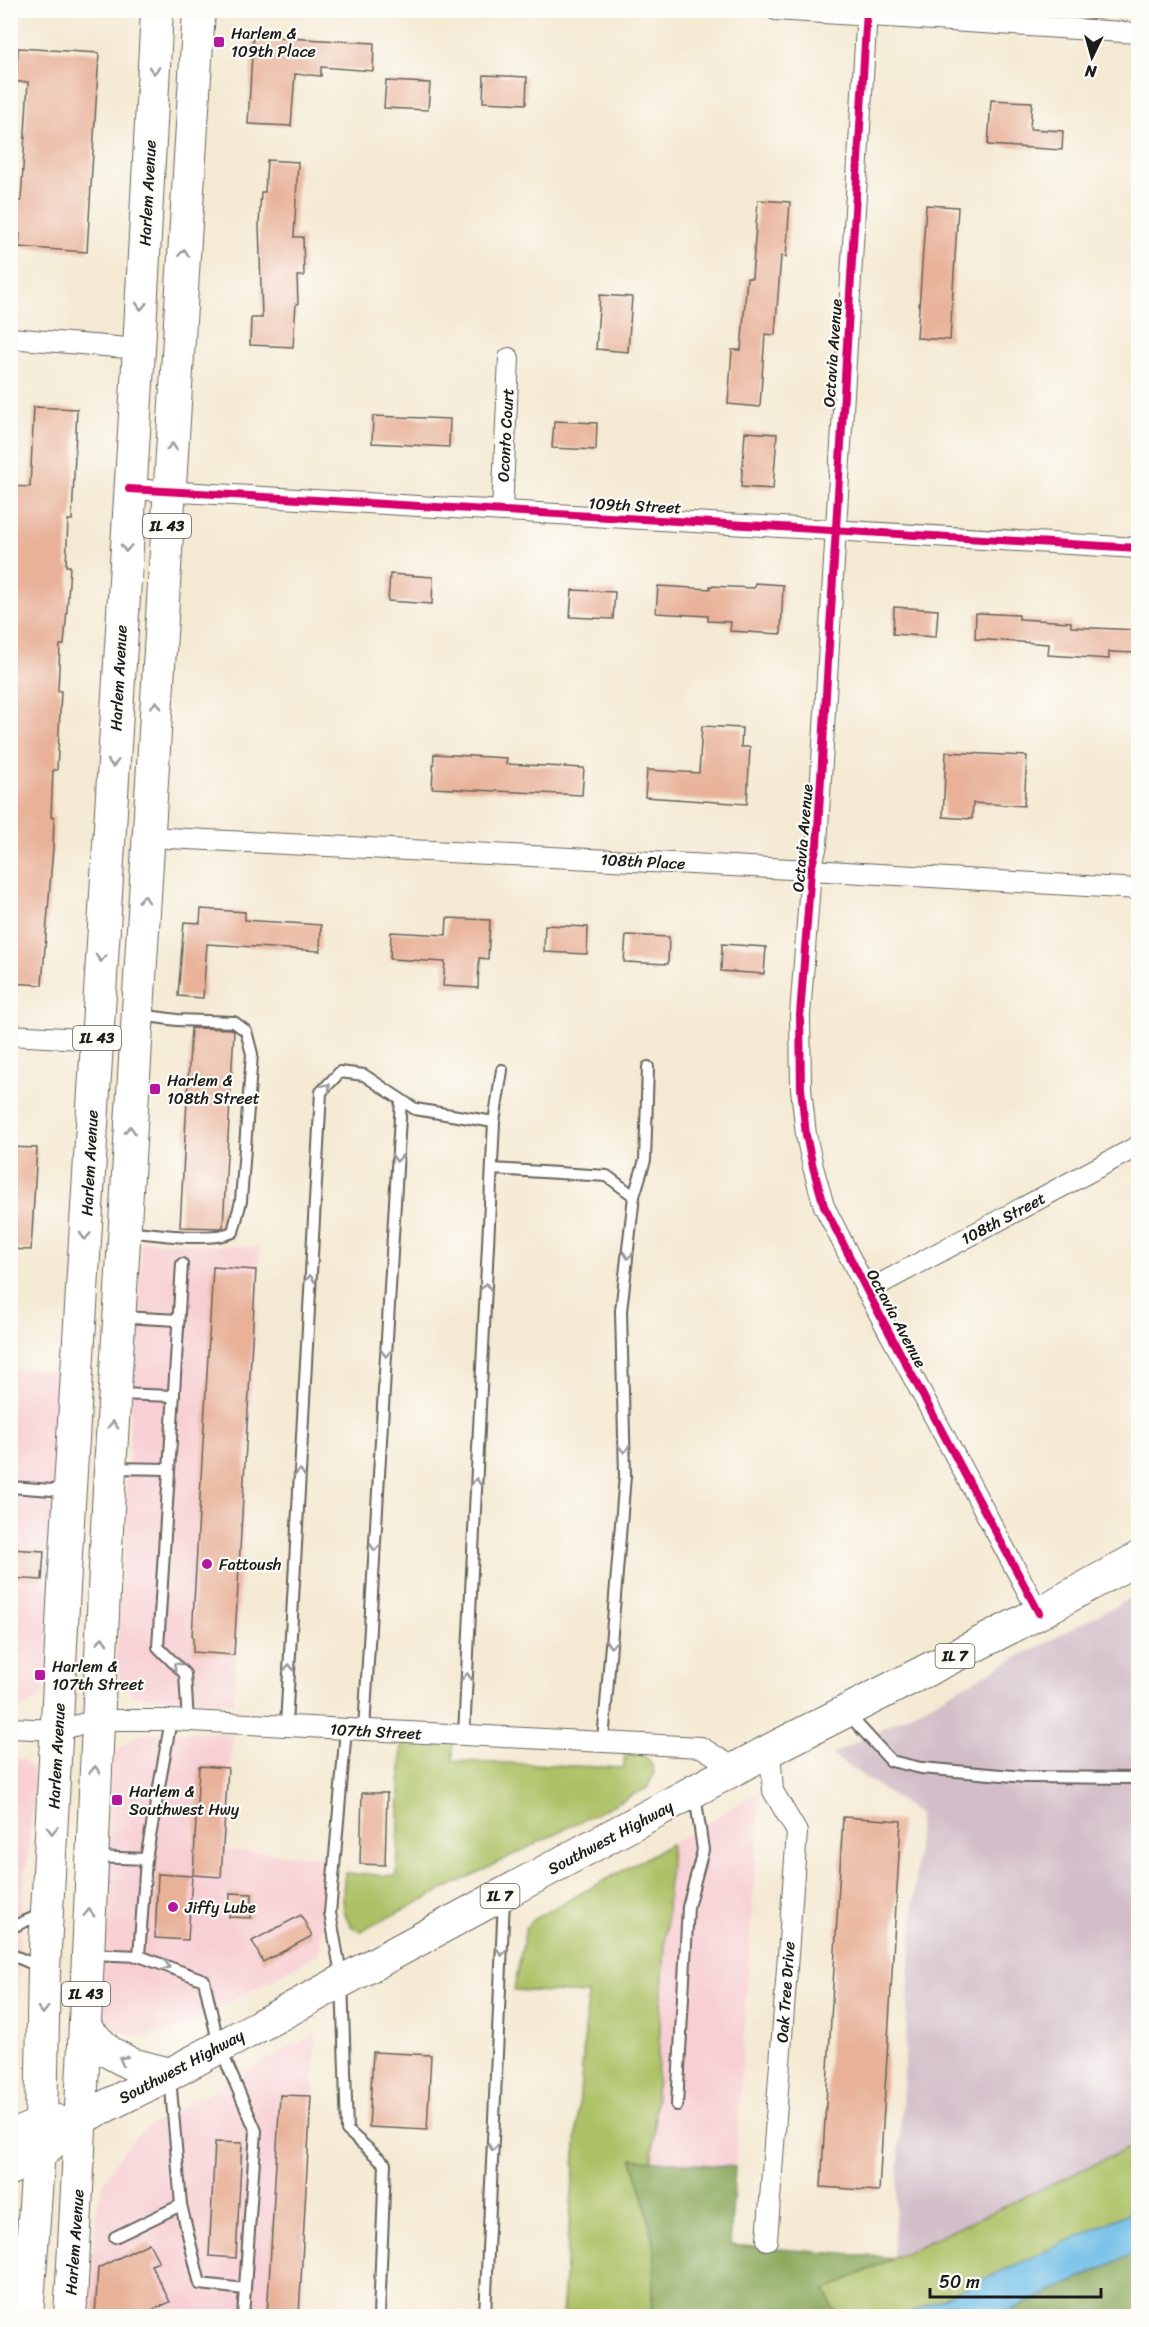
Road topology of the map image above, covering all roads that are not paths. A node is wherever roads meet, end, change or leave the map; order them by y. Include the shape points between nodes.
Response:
1 (199, 10) edge
2 (777, 10) edge
3 (154, 11) edge
4 (867, 13) edge
5 (1138, 33) edge
6 (10, 338) edge
7 (139, 349) junction
8 (509, 358) dead end
9 (129, 489) junction
10 (169, 491) junction
11 (502, 511) junction
12 (835, 530) junction
13 (1138, 548) edge
14 (148, 837) junction
15 (811, 870) junction
16 (1138, 889) edge
17 (136, 1028) junction
18 (10, 1035) edge
19 (96, 1040) junction
20 (648, 1067) dead end
21 (502, 1070) dead end
22 (401, 1100) junction
23 (494, 1122) junction
24 (1138, 1146) edge
25 (492, 1169) junction
26 (634, 1196) junction
27 (124, 1231) junction
28 (182, 1264) dead end
29 (867, 1290) junction
30 (120, 1317) junction
31 (178, 1320) junction
32 (115, 1394) junction
33 (174, 1396) junction
34 (111, 1468) junction
35 (169, 1469) junction
36 (10, 1487) edge
37 (70, 1491) junction
38 (1138, 1558) edge
39 (1039, 1613) junction
40 (846, 1712) junction
41 (98, 1720) junction
42 (180, 1721) junction
43 (286, 1726) junction
44 (10, 1728) edge
45 (58, 1730) junction
46 (355, 1730) junction
47 (464, 1735) junction
48 (603, 1742) junction
49 (770, 1750) junction
50 (736, 1769) junction
51 (1138, 1778) edge
52 (694, 1791) junction
53 (91, 1857) junction
54 (146, 1858) junction
55 (504, 1893) junction
56 (48, 1911) junction
57 (10, 1928) edge
58 (10, 1954) edge
59 (88, 1954) junction
60 (139, 1956) junction
61 (44, 1969) junction
62 (342, 1980) junction
63 (85, 2028) junction
64 (219, 2046) junction
65 (170, 2074) junction
66 (677, 2105) dead end
67 (82, 2118) junction
68 (41, 2123) junction
69 (10, 2138) edge
70 (38, 2155) junction
71 (10, 2169) edge
72 (181, 2205) junction
73 (115, 2237) dead end
74 (21, 2239) edge
75 (767, 2240) dead end
76 (245, 2289) junction
77 (27, 2316) edge
78 (69, 2316) edge
79 (243, 2316) edge
80 (379, 2316) edge
81 (485, 2316) edge

10 -> 1 main road, Harlem Avenue / IL 43
2 - 4 street
3 -> 7 main road, Harlem Avenue / IL 43
4 - 5 street
4 - 12 street, Octavia Avenue
6 - 7 street
7 - 9 main road, Harlem Avenue / IL 43
8 - 11 street, Oconto Court
9 - 10 street, 109th Street
9 -> 19 main road, Harlem Avenue / IL 43
10 - 11 street, 109th Street
14 -> 10 main road, Harlem Avenue / IL 43
11 - 12 street, 109th Street
12 - 13 street, 109th Street
12 - 15 street, Octavia Avenue via 817,845
14 - 15 street, 108th Place
17 -> 14 main road, Harlem Avenue / IL 43
15 - 16 street, 108th Place
15 - 29 street, Octavia Avenue via 800,1015 806,1135 824,1206
17 - 19 street
27 -> 17 main road, Harlem Avenue / IL 43
17 - 27 lane via 177,1020 234,1022 246,1031 252,1054 241,1201 233,1232 205,1237
18 - 19 street
19 -> 37 main road, Harlem Avenue / IL 43
20 - 26 lane via 645,1160
21 - 23 lane
22 - 23 lane via 415,1109
43 -> 22 lane via 321,1092 340,1072 364,1075
22 -> 46 lane
23 - 25 lane
24 - 29 street, 108th Street
25 - 26 lane via 607,1176
47 -> 25 lane
26 -> 48 lane via 621,1311 625,1476
27 - 30 main road, Harlem Avenue / IL 43
28 - 31 lane
29 - 39 street, Octavia Avenue
30 - 31 lane
30 - 32 main road, Harlem Avenue / IL 43
31 - 33 lane
32 - 33 lane
34 -> 32 main road, Harlem Avenue / IL 43
33 - 35 lane
34 - 35 lane
41 -> 34 main road, Harlem Avenue / IL 43
42 -> 35 lane via 185,1674 158,1647
36 - 37 lane
37 - 45 main road, Harlem Avenue / IL 43
38 - 39 main road, Southwest Highway / IL 7
39 - 40 main road, Southwest Highway / IL 7
40 - 49 main road, Southwest Highway / IL 7
40 - 51 lane via 891,1761 921,1768 1026,1777
41 - 42 street, 107th Street
41 - 45 street, 107th Street
53 -> 41 main road, Harlem Avenue / IL 43
42 - 43 street, 107th Street
42 - 54 lane
43 - 46 street, 107th Street
44 - 45 street, 107th Street
45 -> 56 main road, Harlem Avenue / IL 43
46 - 47 street, 107th Street
46 - 62 lane via 330,1913
47 - 48 street, 107th Street
48 - 50 street, 107th Street via 701,1747
49 - 50 main road, Southwest Highway / IL 7
49 - 75 street, Oak Tree Drive via 774,1791 797,1832
50 - 52 main road, Southwest Highway / IL 7
52 - 55 main road, Southwest Highway / IL 7
52 - 66 lane via 703,1850 688,1907
53 - 54 lane
59 -> 53 main road, Harlem Avenue / IL 43
54 - 60 lane
55 - 62 main road, Southwest Highway / IL 7
55 -> 81 lane
56 - 57 lane
56 - 61 main road, Harlem Avenue / IL 43
58 - 61 lane
59 - 60 lane
59 - 63 main road, Harlem Avenue / IL 43
60 -> 64 lane via 204,1980
61 -> 68 main road, Harlem Avenue / IL 43
62 - 64 main road, Southwest Highway / IL 7
62 - 80 lane via 347,2130 385,2164
65 -> 63 main road via 131,2064 109,2052
63 - 67 main road, Harlem Avenue / IL 43
64 - 65 main road, Southwest Highway / IL 7
64 - 76 lane via 256,2131
65 - 67 main road, Southwest Highway / IL 7
65 - 72 lane
67 - 68 main road, Southwest Highway
67 - 70 main road, Southwest Highway / IL 7
67 - 78 main road, Harlem Avenue / IL 43
68 - 69 main road, Southwest Highway
68 - 70 main road, Harlem Avenue / IL 43
70 - 71 main road, Southwest Highway
70 - 74 main road, Harlem Avenue / IL 43
72 - 73 lane
72 - 76 lane via 200,2284
74 - 77 main road, Harlem Avenue / IL 43
76 - 79 lane

